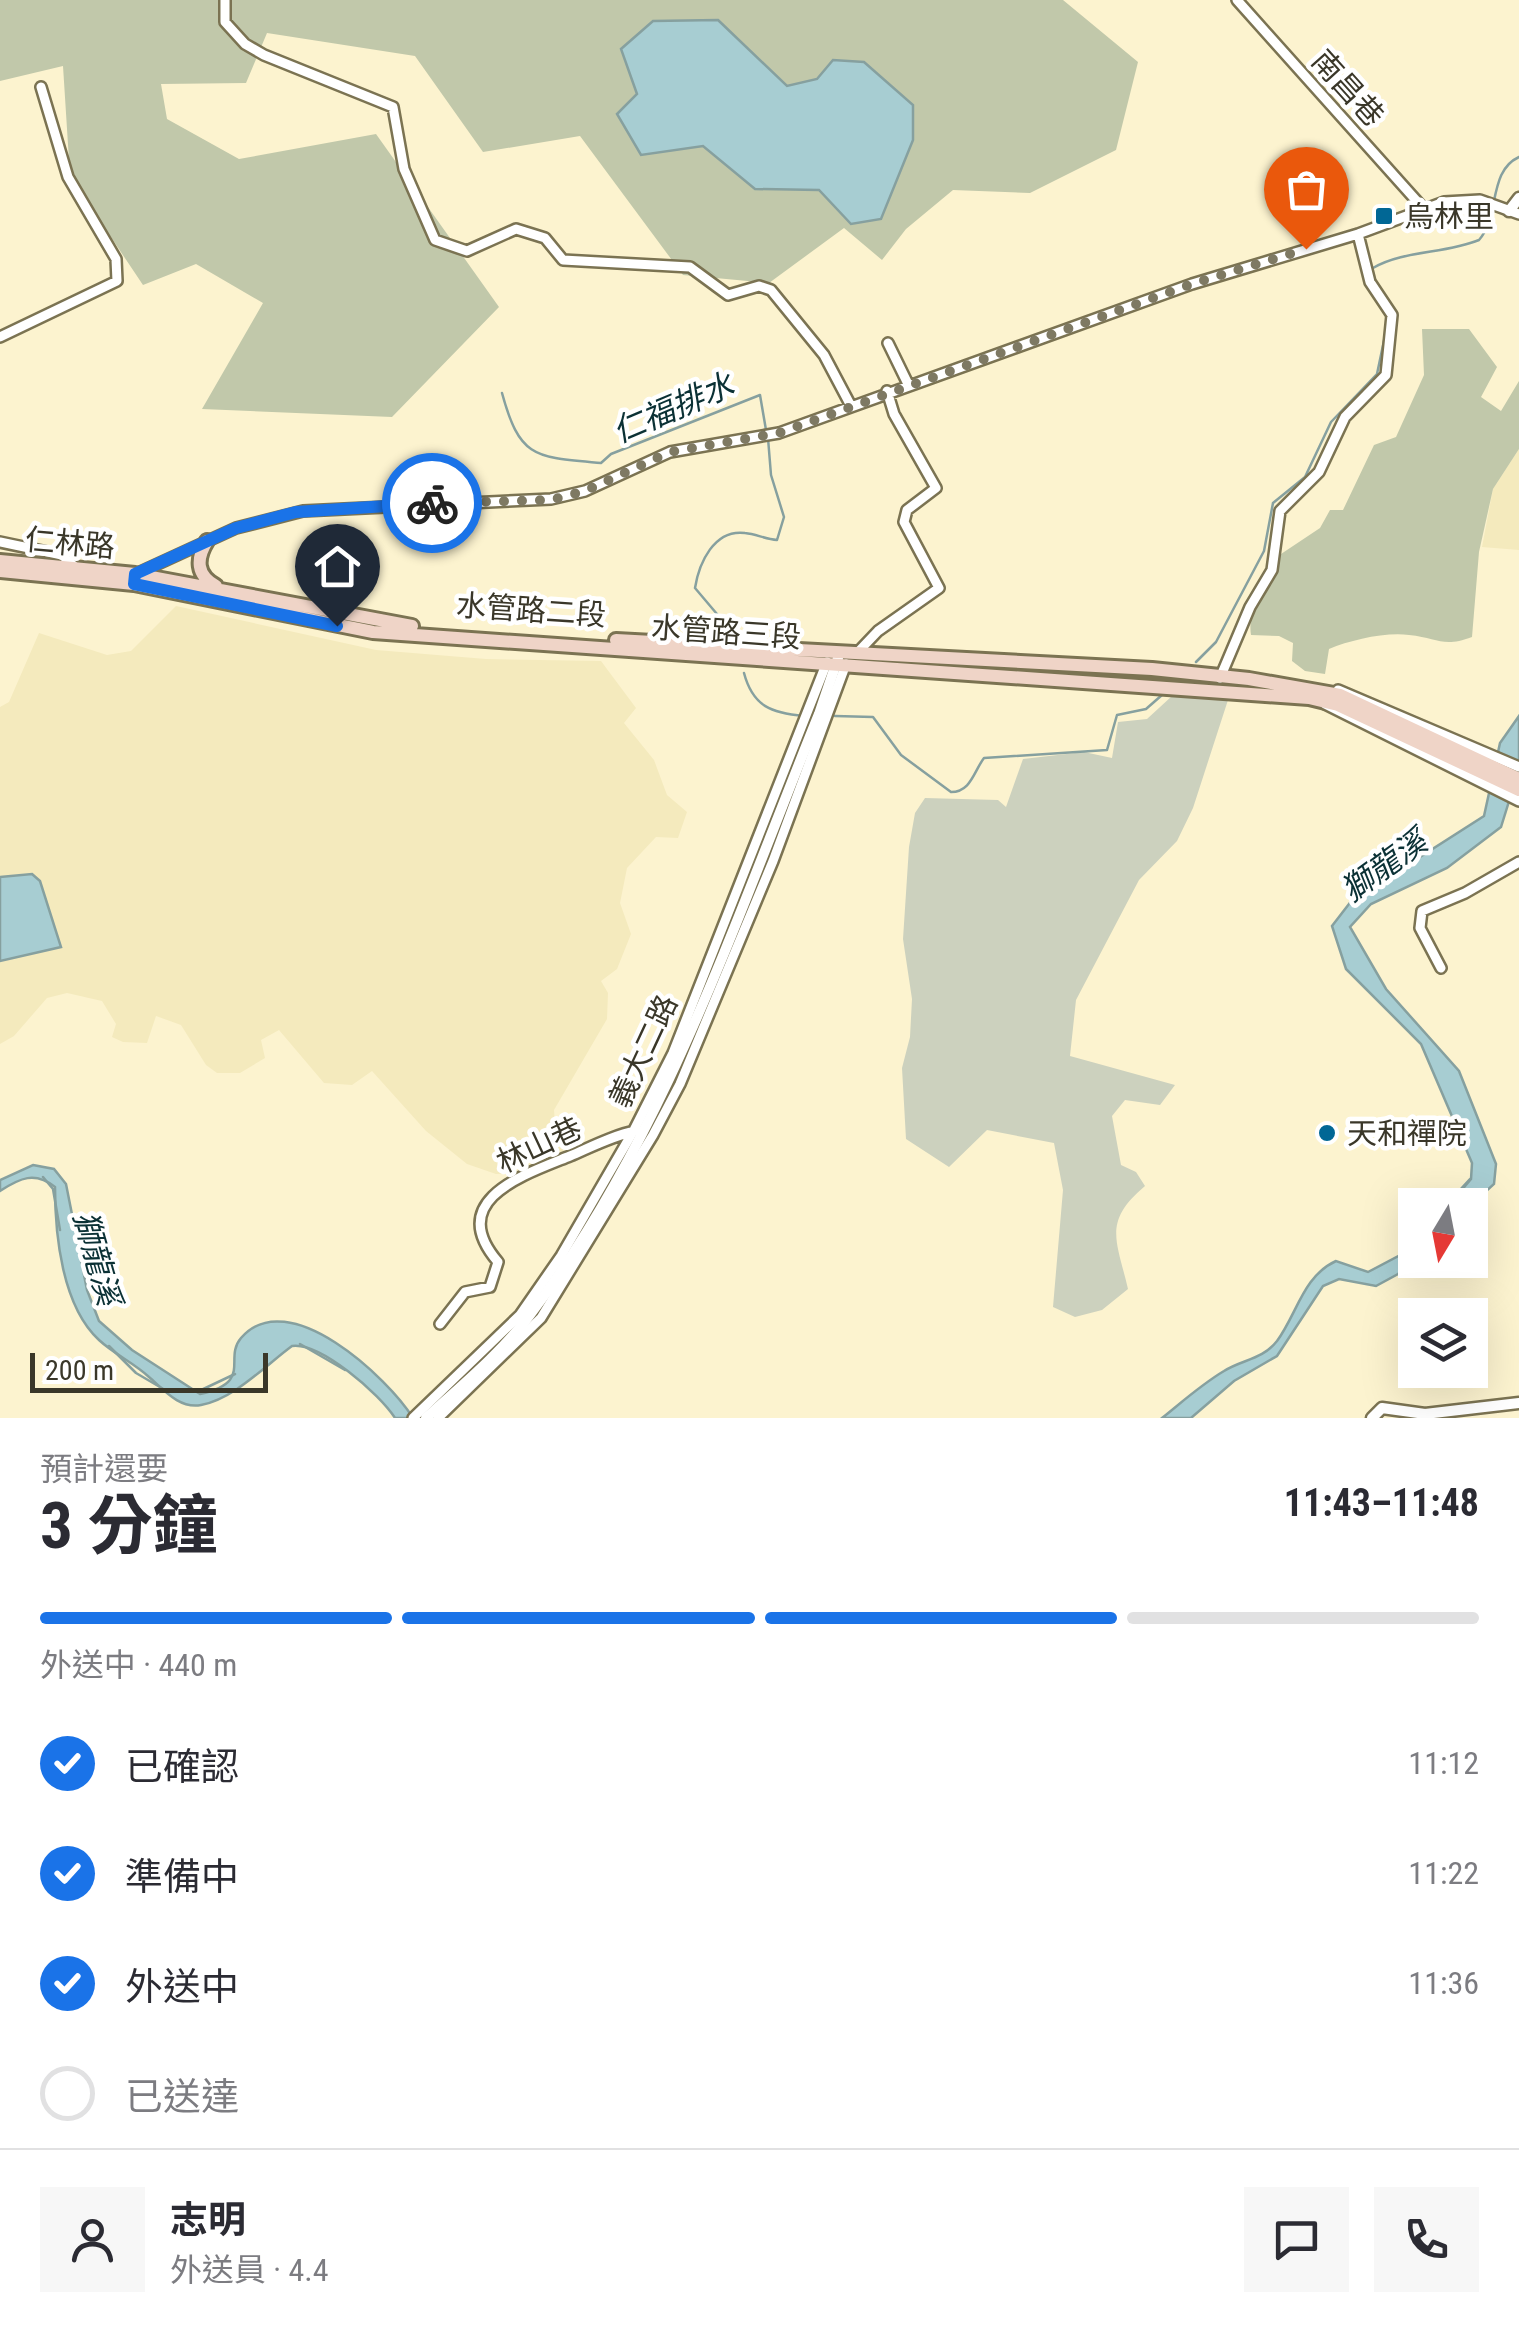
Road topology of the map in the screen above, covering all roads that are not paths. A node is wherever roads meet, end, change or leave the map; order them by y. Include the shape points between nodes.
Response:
1 (225, 0) edge
2 (1236, 0) edge
3 (41, 88) dead end
4 (1519, 198) edge
5 (1422, 208) junction
6 (1510, 211) edge
7 (1358, 234) junction
8 (0, 338) edge
9 (888, 343) dead end
10 (908, 384) junction
11 (887, 391) junction
12 (851, 406) junction
13 (207, 541) junction
14 (0, 542) edge
15 (0, 561) edge
16 (78, 570) junction
17 (0, 571) edge
18 (134, 579) junction
19 (222, 590) junction
20 (840, 658) junction
21 (1218, 682) junction
22 (1315, 694) junction
23 (1472, 763) junction
24 (1519, 767) edge
25 (1519, 779) edge
26 (1519, 790) edge
27 (1519, 801) edge
28 (1519, 862) edge
29 (1440, 968) dead end
30 (637, 1131) junction
31 (653, 1136) junction
32 (440, 1324) dead end
33 (486, 1363) junction
34 (1519, 1403) edge
35 (413, 1418) edge
36 (426, 1418) edge
37 (438, 1418) edge
38 (1372, 1418) edge

1 - 12 street via 225,22 245,44 393,106 404,169 435,240 466,251 516,229 544,238 563,260 690,267 728,295 759,286 771,290 824,355
2 - 5 street, 南昌巷
3 - 8 street via 68,177 116,259 117,281
4 - 6 street
5 - 6 street, 仁林路 via 1466,198
5 - 7 street, 仁林路
7 - 10 street, 仁林路 via 1192,284
7 - 21 street via 1370,282 1392,315 1386,375 1344,418 1318,472 1280,511 1272,570
9 - 10 street
10 - 11 street, 仁林路
11 - 12 street, 仁林路
11 - 20 street via 936,488 908,510 904,522 938,588
12 - 13 street, 仁林路 via 779,433 670,452 551,500 303,511
13 - 18 street, 仁林路
13 - 19 main road via 199,565 203,577
14 - 16 street via 62,555
15 - 16 main road, 仁林路
16 - 18 main road, 仁林路
17 - 18 main road, 仁林路
18 - 19 main road
18 - 20 main road, 水管路三段 via 373,632
19 - 20 main road, 水管路二段 via 415,627
20 - 21 main road, 水管路三段
20 - 30 street, 義大二路 via 680,1056
20 - 31 street, 義大二路 via 766,878
21 - 22 main road, 水管路三段
22 - 23 main road, 水管路三段
22 - 23 street, 水管路三段 via 1345,691
23 - 24 street
23 - 25 main road
23 - 26 main road
23 - 27 street
28 - 29 street via 1422,911 1420,928
30 - 31 street
30 - 32 street, 林山巷 via 511,1180 491,1196 480,1227 482,1242 498,1262 490,1286 465,1292
30 - 33 street, 義大二路 via 548,1289
31 - 33 street, 義大二路 via 540,1318
33 - 35 street, 義大二路
33 - 36 street, 義大二路
33 - 37 street, 義大二路
34 - 38 street via 1425,1414 1382,1408

